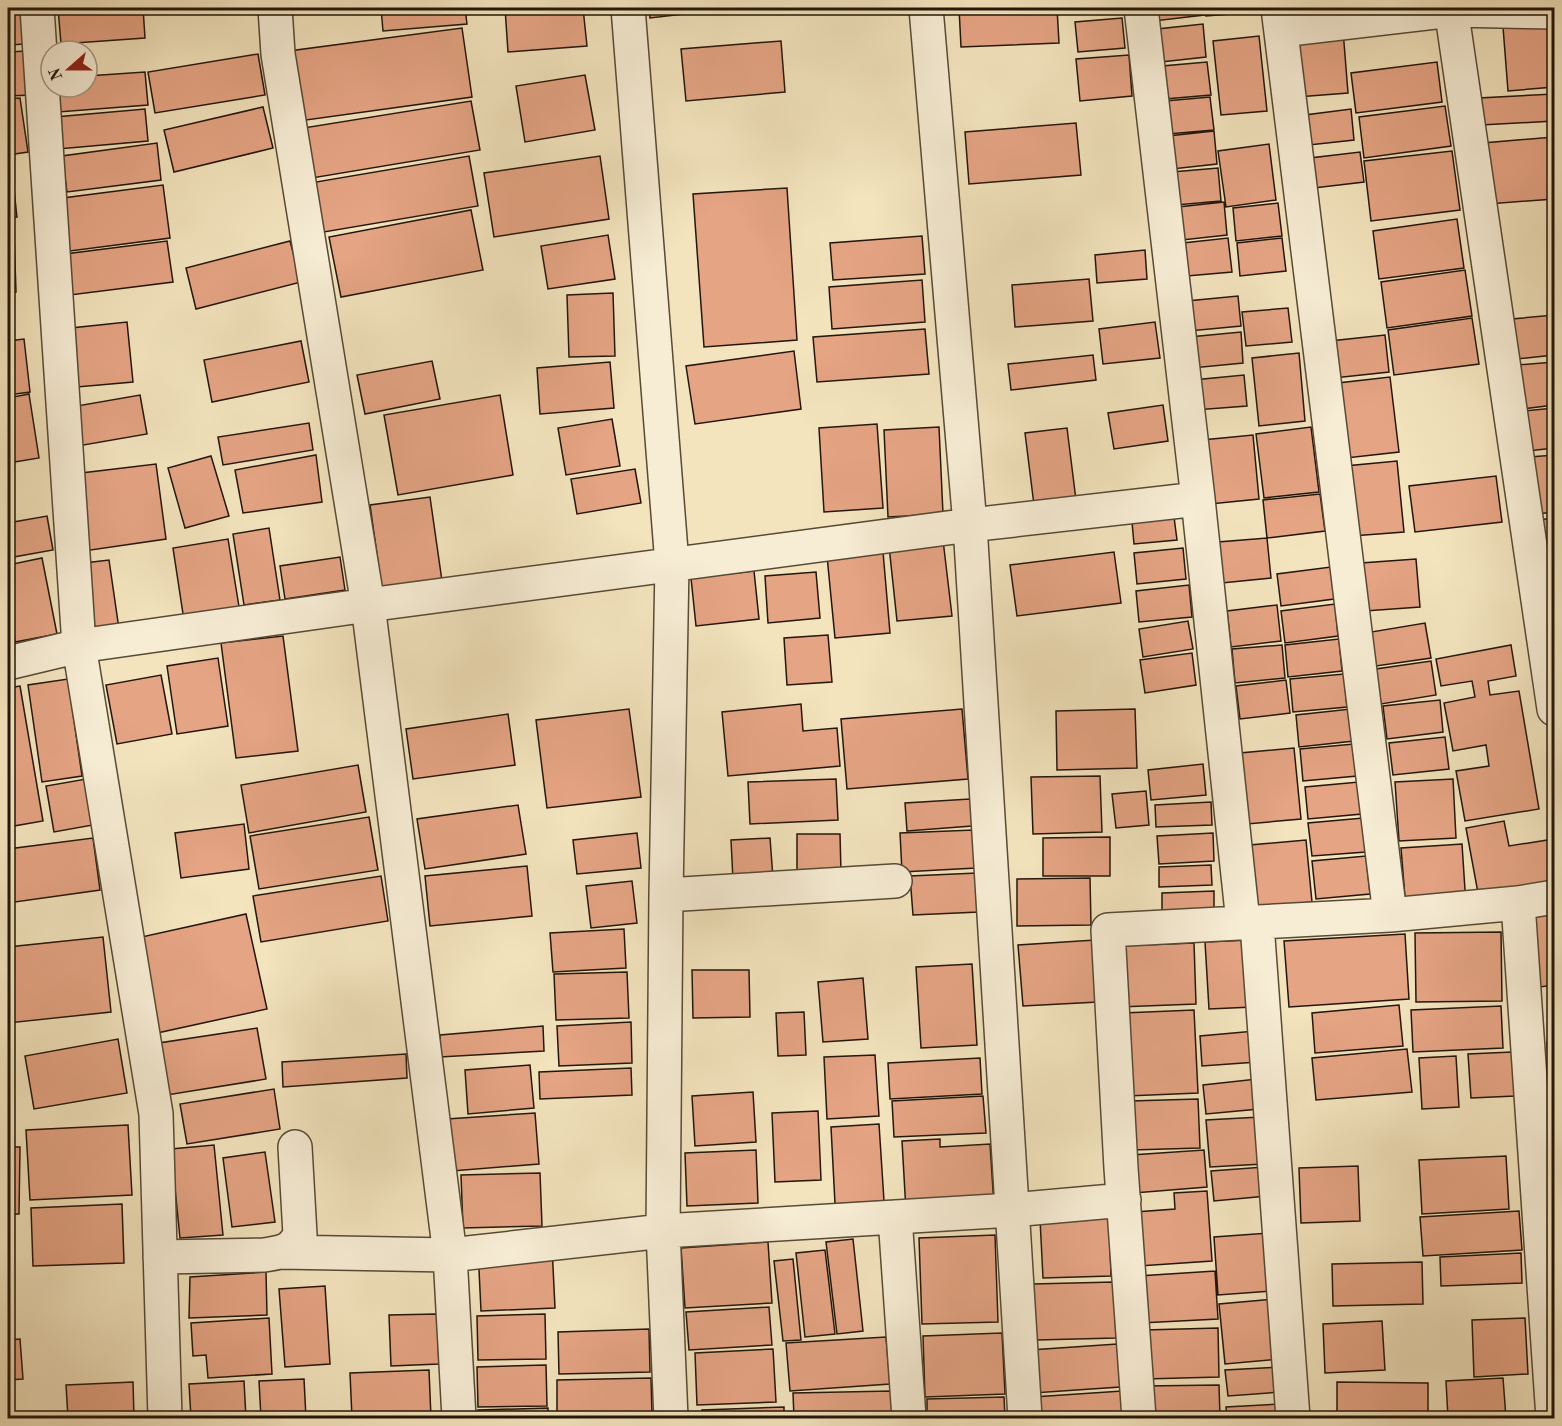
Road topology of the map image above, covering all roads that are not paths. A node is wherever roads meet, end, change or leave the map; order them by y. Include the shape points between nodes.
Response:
1 (37, 8) edge
2 (275, 8) edge
3 (628, 8) edge
4 (926, 8) edge
5 (1141, 8) edge
6 (1452, 9) edge
7 (1554, 12) edge
8 (1280, 19) edge
9 (1198, 499) junction
10 (970, 525) junction
11 (672, 564) junction
12 (368, 605) junction
13 (79, 646) junction
14 (8, 663) edge
15 (1554, 709) edge
16 (895, 881) dead end
17 (666, 895) junction
18 (1554, 897) edge
19 (1518, 903) junction
20 (1390, 915) junction
21 (1250, 923) junction
22 (295, 1147) dead end
23 (1124, 1200) junction
24 (1012, 1210) junction
25 (895, 1217) junction
26 (663, 1231) junction
27 (281, 1252) junction
28 (450, 1255) junction
29 (160, 1257) junction
30 (165, 1419) edge
31 (459, 1419) edge
32 (671, 1419) edge
33 (909, 1419) edge
34 (1025, 1419) edge
35 (1139, 1419) edge
36 (1293, 1419) edge
37 (1553, 1419) edge

1 - 13 street
2 - 12 street via 280,66
3 - 11 street
4 - 10 street
5 - 9 street
6 - 7 street
6 - 8 street
6 - 15 street
8 - 20 street
9 - 10 street
9 - 21 street
10 - 11 street
10 - 24 street
11 - 12 street
11 - 17 street
12 - 13 street
12 - 28 street
13 - 14 street
13 - 29 street via 156,1114
16 - 17 street
17 - 26 street
18 - 19 street
19 - 20 street
19 - 37 street
20 - 21 street
21 - 23 street via 1108,930
21 - 36 street
22 - 27 street via 300,1235 293,1248
23 - 24 street
23 - 35 street
24 - 25 street
24 - 34 street
25 - 26 street
25 - 33 street
26 - 28 street
26 - 32 street
27 - 28 street
27 - 29 street
28 - 31 street
29 - 30 street

